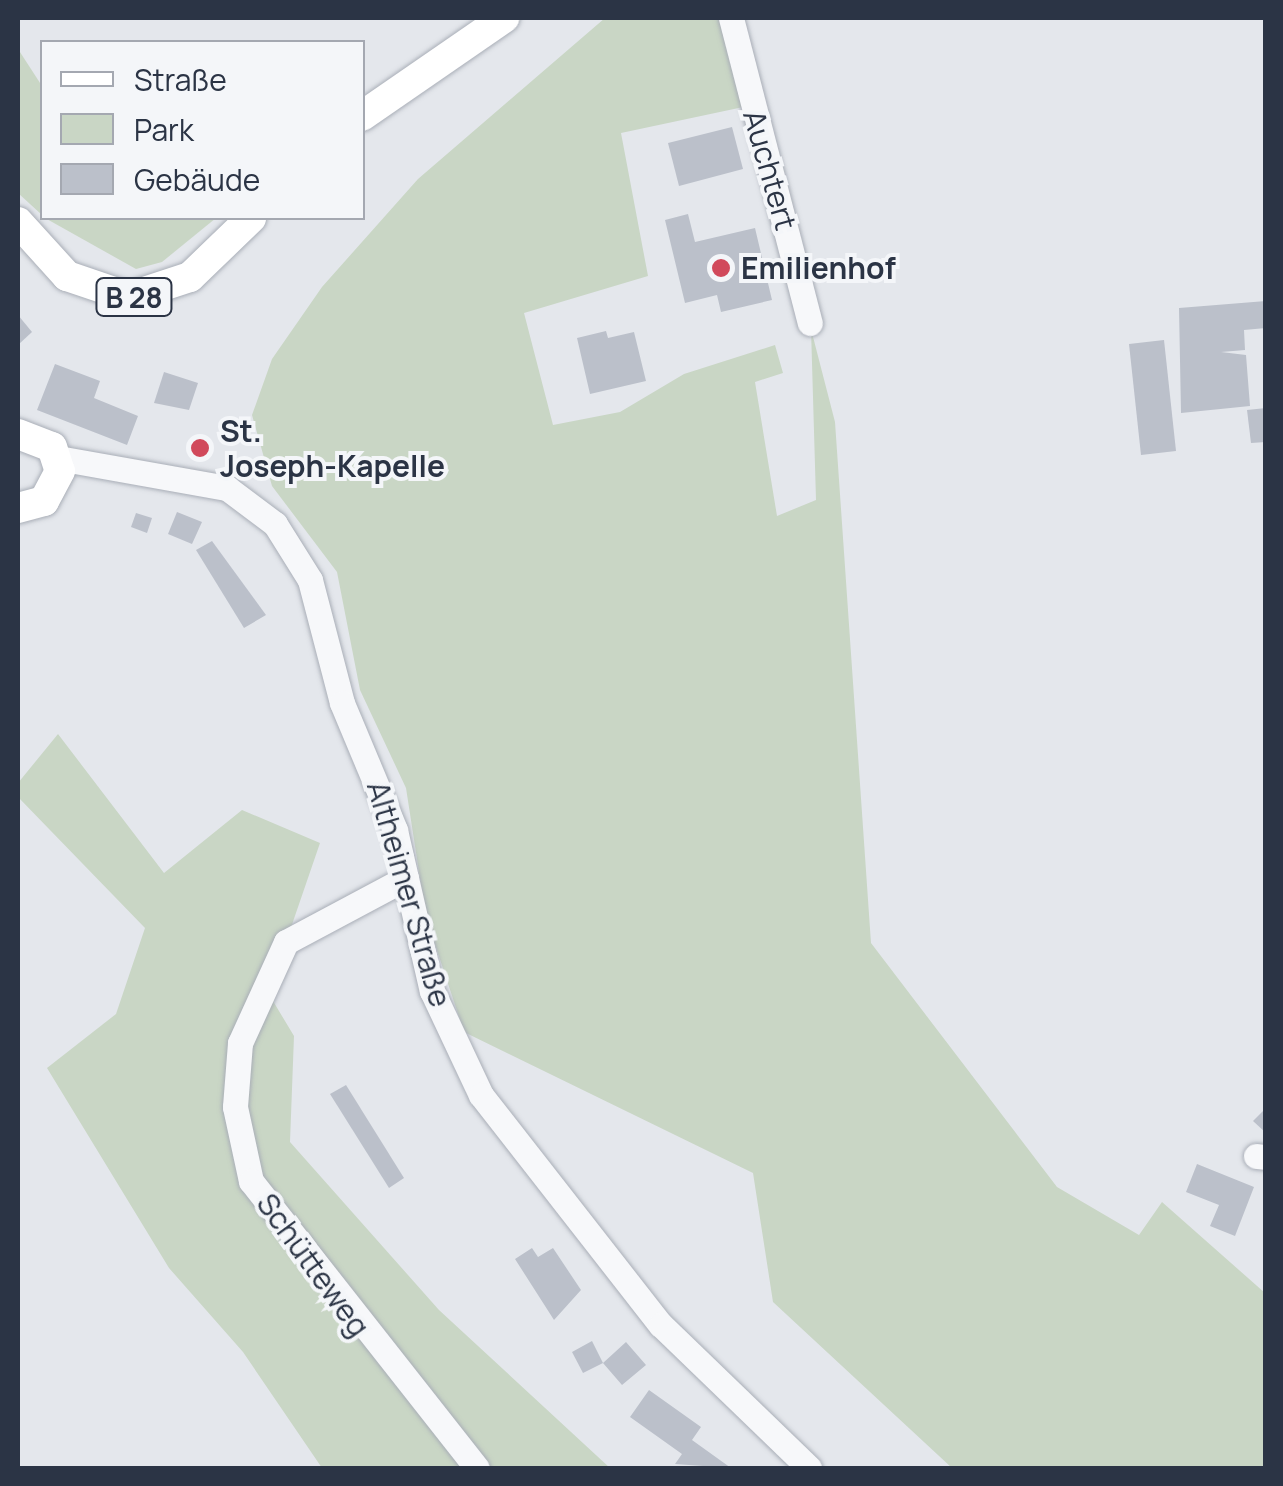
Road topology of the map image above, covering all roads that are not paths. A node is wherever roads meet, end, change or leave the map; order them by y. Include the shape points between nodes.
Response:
1 (504, 18) edge
2 (731, 18) edge
3 (365, 114) edge
4 (249, 220) edge
5 (18, 222) edge
6 (810, 322) dead end
7 (18, 434) edge
8 (58, 470) junction
9 (18, 508) edge
10 (406, 878) junction
11 (364, 908) junction
12 (413, 917) junction
13 (477, 1468) edge
14 (809, 1468) edge

1 - 3 main road
2 - 6 street, Auchtert
4 - 5 main road, B 28 via 190,277 129,298 67,276
7 - 8 main road via 42,438
8 - 9 main road via 44,501
8 - 10 street, Altheimer Straße via 226,488 275,524 310,580 342,703 381,787
10 - 11 street, Schütteweg
10 - 12 street, Altheimer Straße
11 - 12 street
11 - 13 street, Schütteweg via 286,942 261,981 240,1043 240,1144 252,1182
12 - 14 street, Altheimer Straße via 432,991 490,1107 692,1360

